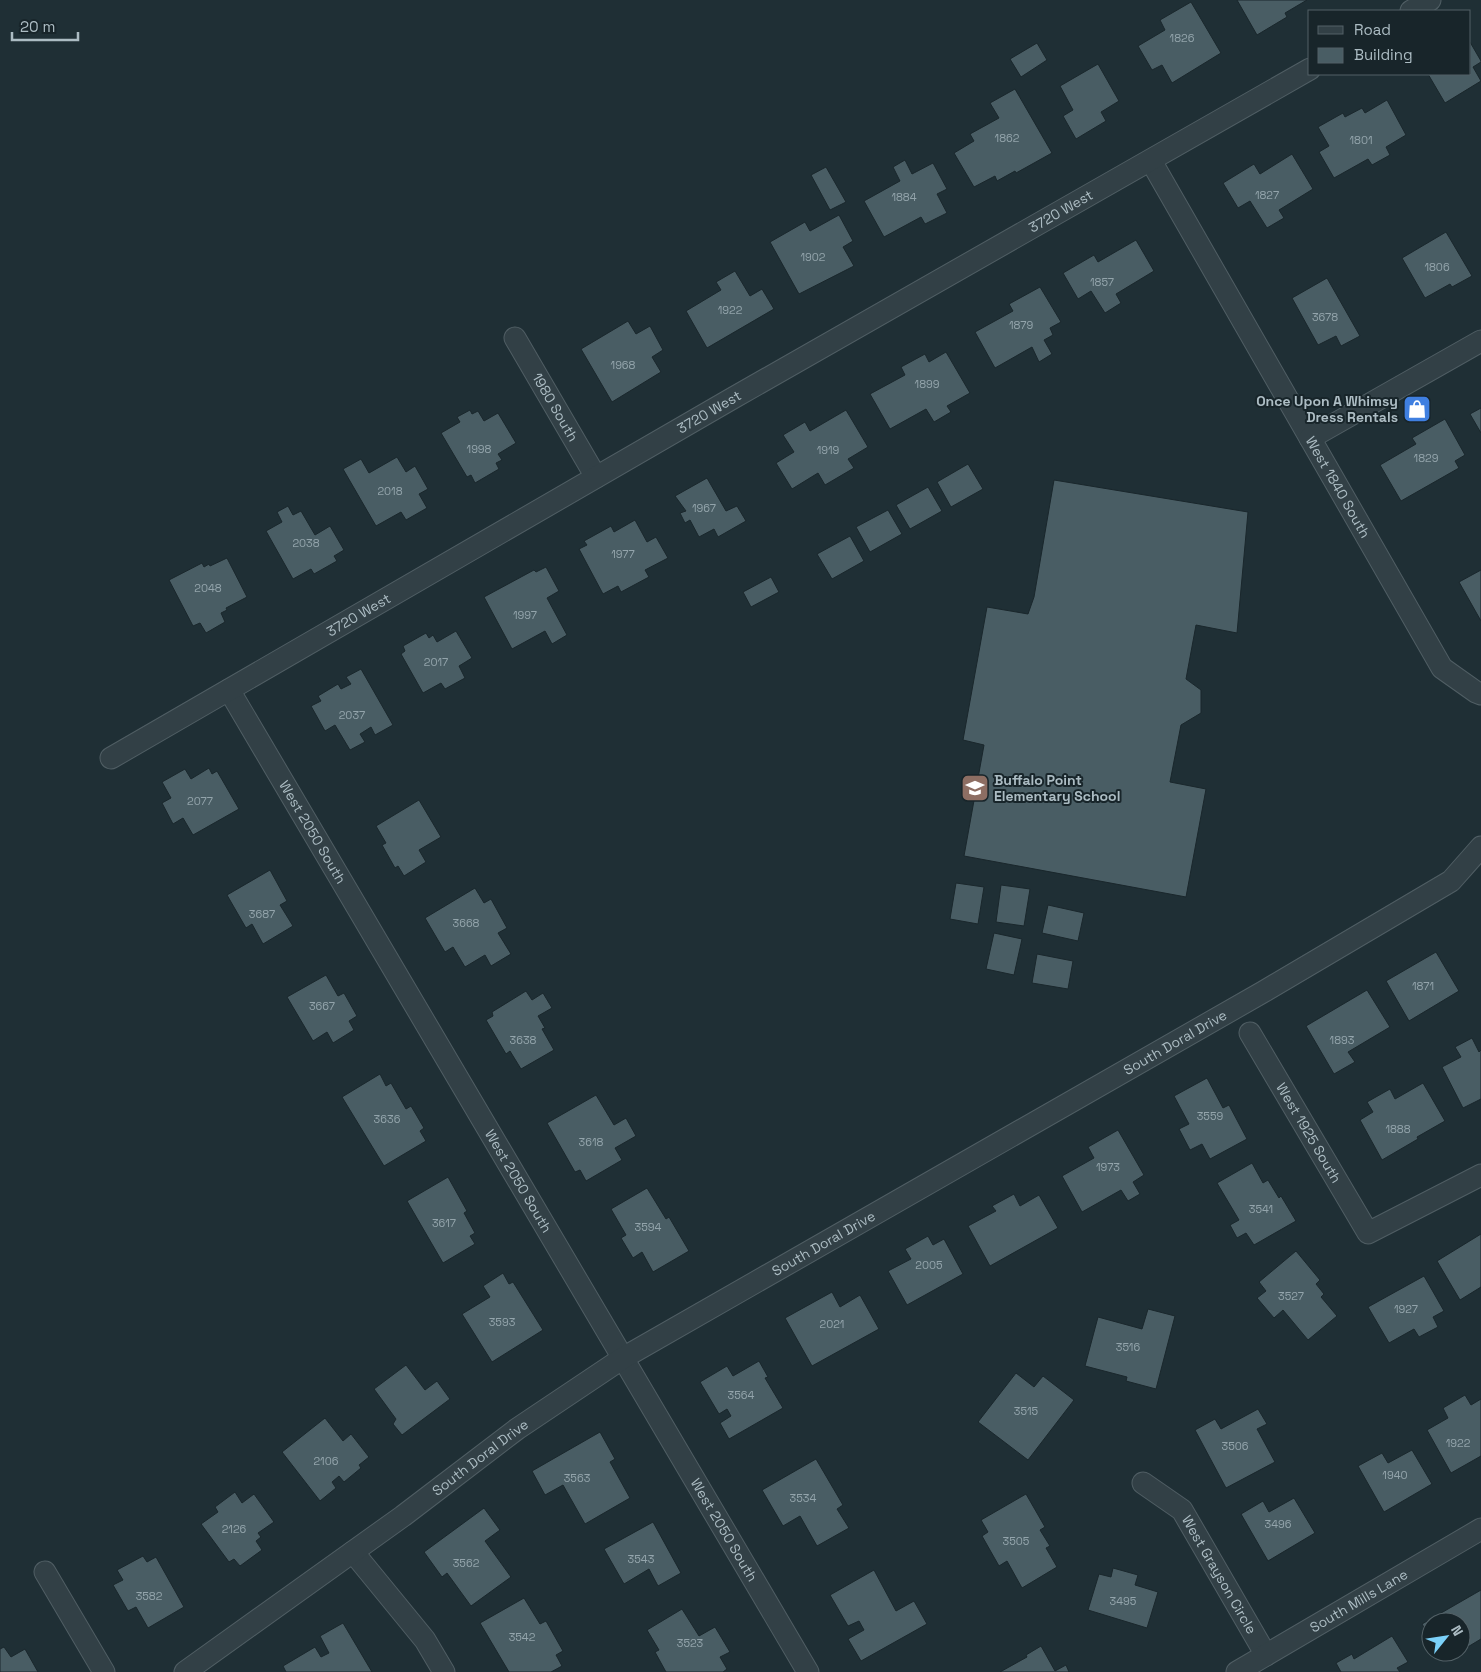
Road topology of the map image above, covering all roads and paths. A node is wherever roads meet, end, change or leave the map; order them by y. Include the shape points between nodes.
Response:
1 (1430, 0) edge
2 (1413, 10) edge
3 (1308, 70) edge
4 (1151, 161) junction
5 (515, 338) dead end
6 (1481, 341) edge
7 (1310, 438) junction
8 (596, 477) junction
9 (229, 690) junction
10 (1481, 694) edge
11 (111, 758) dead end
12 (1481, 847) edge
13 (1250, 1033) dead end
14 (1481, 1175) edge
15 (623, 1358) junction
16 (1144, 1483) dead end
17 (1481, 1529) edge
18 (353, 1552) junction
19 (45, 1572) dead end
20 (1266, 1655) junction
21 (104, 1672) edge
22 (185, 1672) edge
23 (444, 1672) edge
24 (808, 1672) edge
25 (1237, 1672) edge

1 - 2 street
3 - 4 street, 3720 West
4 - 7 street, West 1840 South
4 - 8 street, 3720 West
5 - 8 street, 1980 South
6 - 7 street
7 - 10 street, West 1840 South via 1442,668
8 - 9 street, 3720 West
9 - 11 street, 3720 West
9 - 15 street, West 2050 South
12 - 15 street, South Doral Drive via 1452,881
13 - 14 street, West 1925 South via 1368,1233
15 - 18 street, South Doral Drive via 517,1429
15 - 24 street, West 2050 South
16 - 20 street, West Grayson Circle via 1182,1510
17 - 20 street, South Mills Lane
18 - 22 street, South Doral Drive
18 - 23 street via 425,1640
19 - 21 street
20 - 25 street, South Mills Lane

